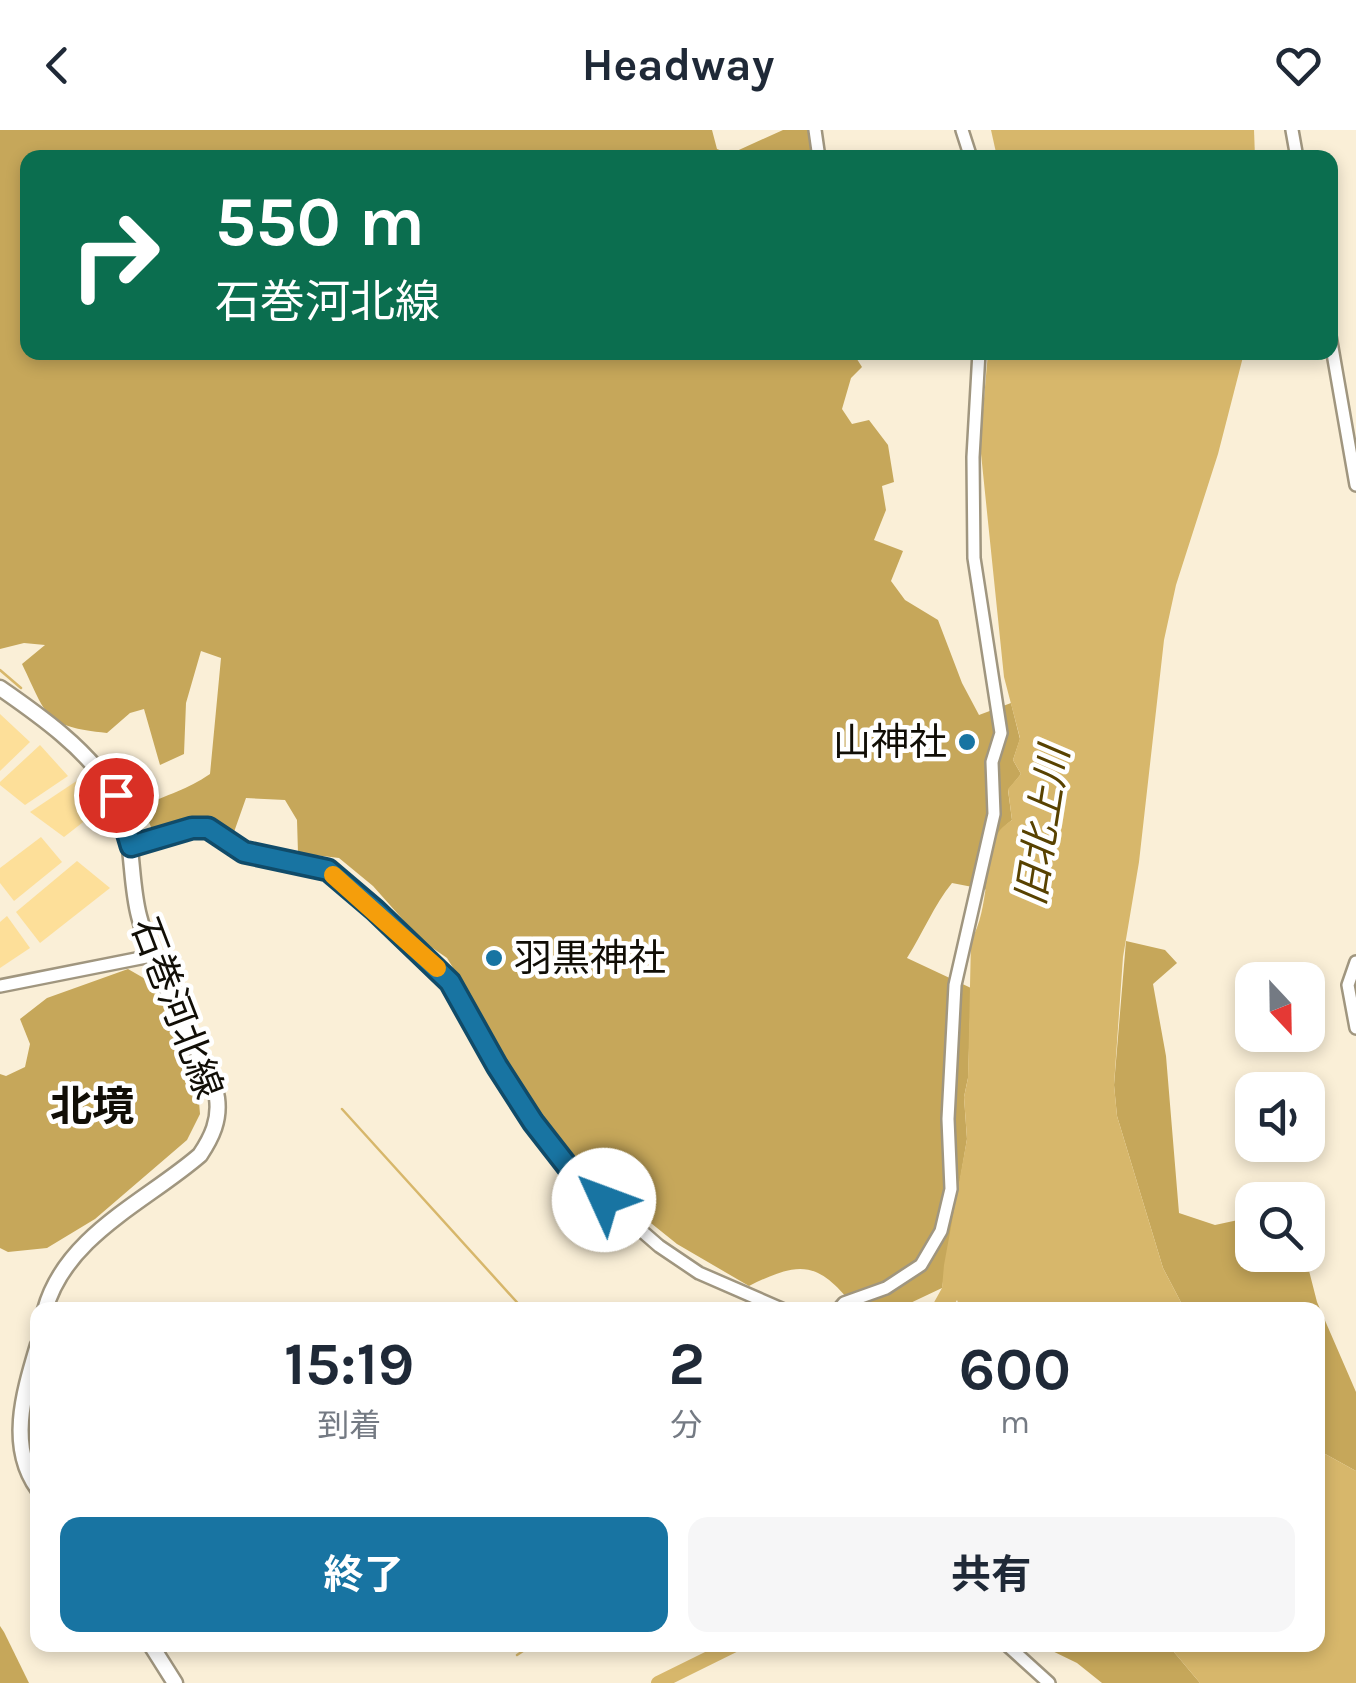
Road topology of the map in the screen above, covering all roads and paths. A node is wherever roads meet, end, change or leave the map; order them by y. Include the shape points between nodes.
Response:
1 (979, 360) edge
2 (1334, 360) edge
3 (1356, 486) edge
4 (0, 688) edge
5 (131, 846) junction
6 (152, 956) junction
7 (1356, 962) edge
8 (0, 986) edge
9 (1356, 1028) edge
10 (48, 1302) edge
11 (766, 1302) edge
12 (849, 1302) edge
13 (30, 1383) edge
14 (30, 1474) edge
15 (155, 1652) edge
16 (1016, 1652) edge
17 (175, 1683) edge
18 (1049, 1683) edge

1 - 12 street via 974,558 1001,733 992,762 994,814 956,985 948,1120 952,1190 942,1230 921,1265
2 - 3 street
4 - 5 main road, 石巻河北線 via 106,780
5 - 6 main road, 石巻河北線 via 138,914
5 - 11 street via 208,828 244,852 328,870 450,982 507,1082 568,1167 658,1246
6 - 8 street
6 - 10 main road, 石巻河北線 via 214,1088 212,1136 185,1168 90,1239 57,1279
7 - 9 street via 1348,985
13 - 14 main road via 20,1430
15 - 17 main road
16 - 18 street

